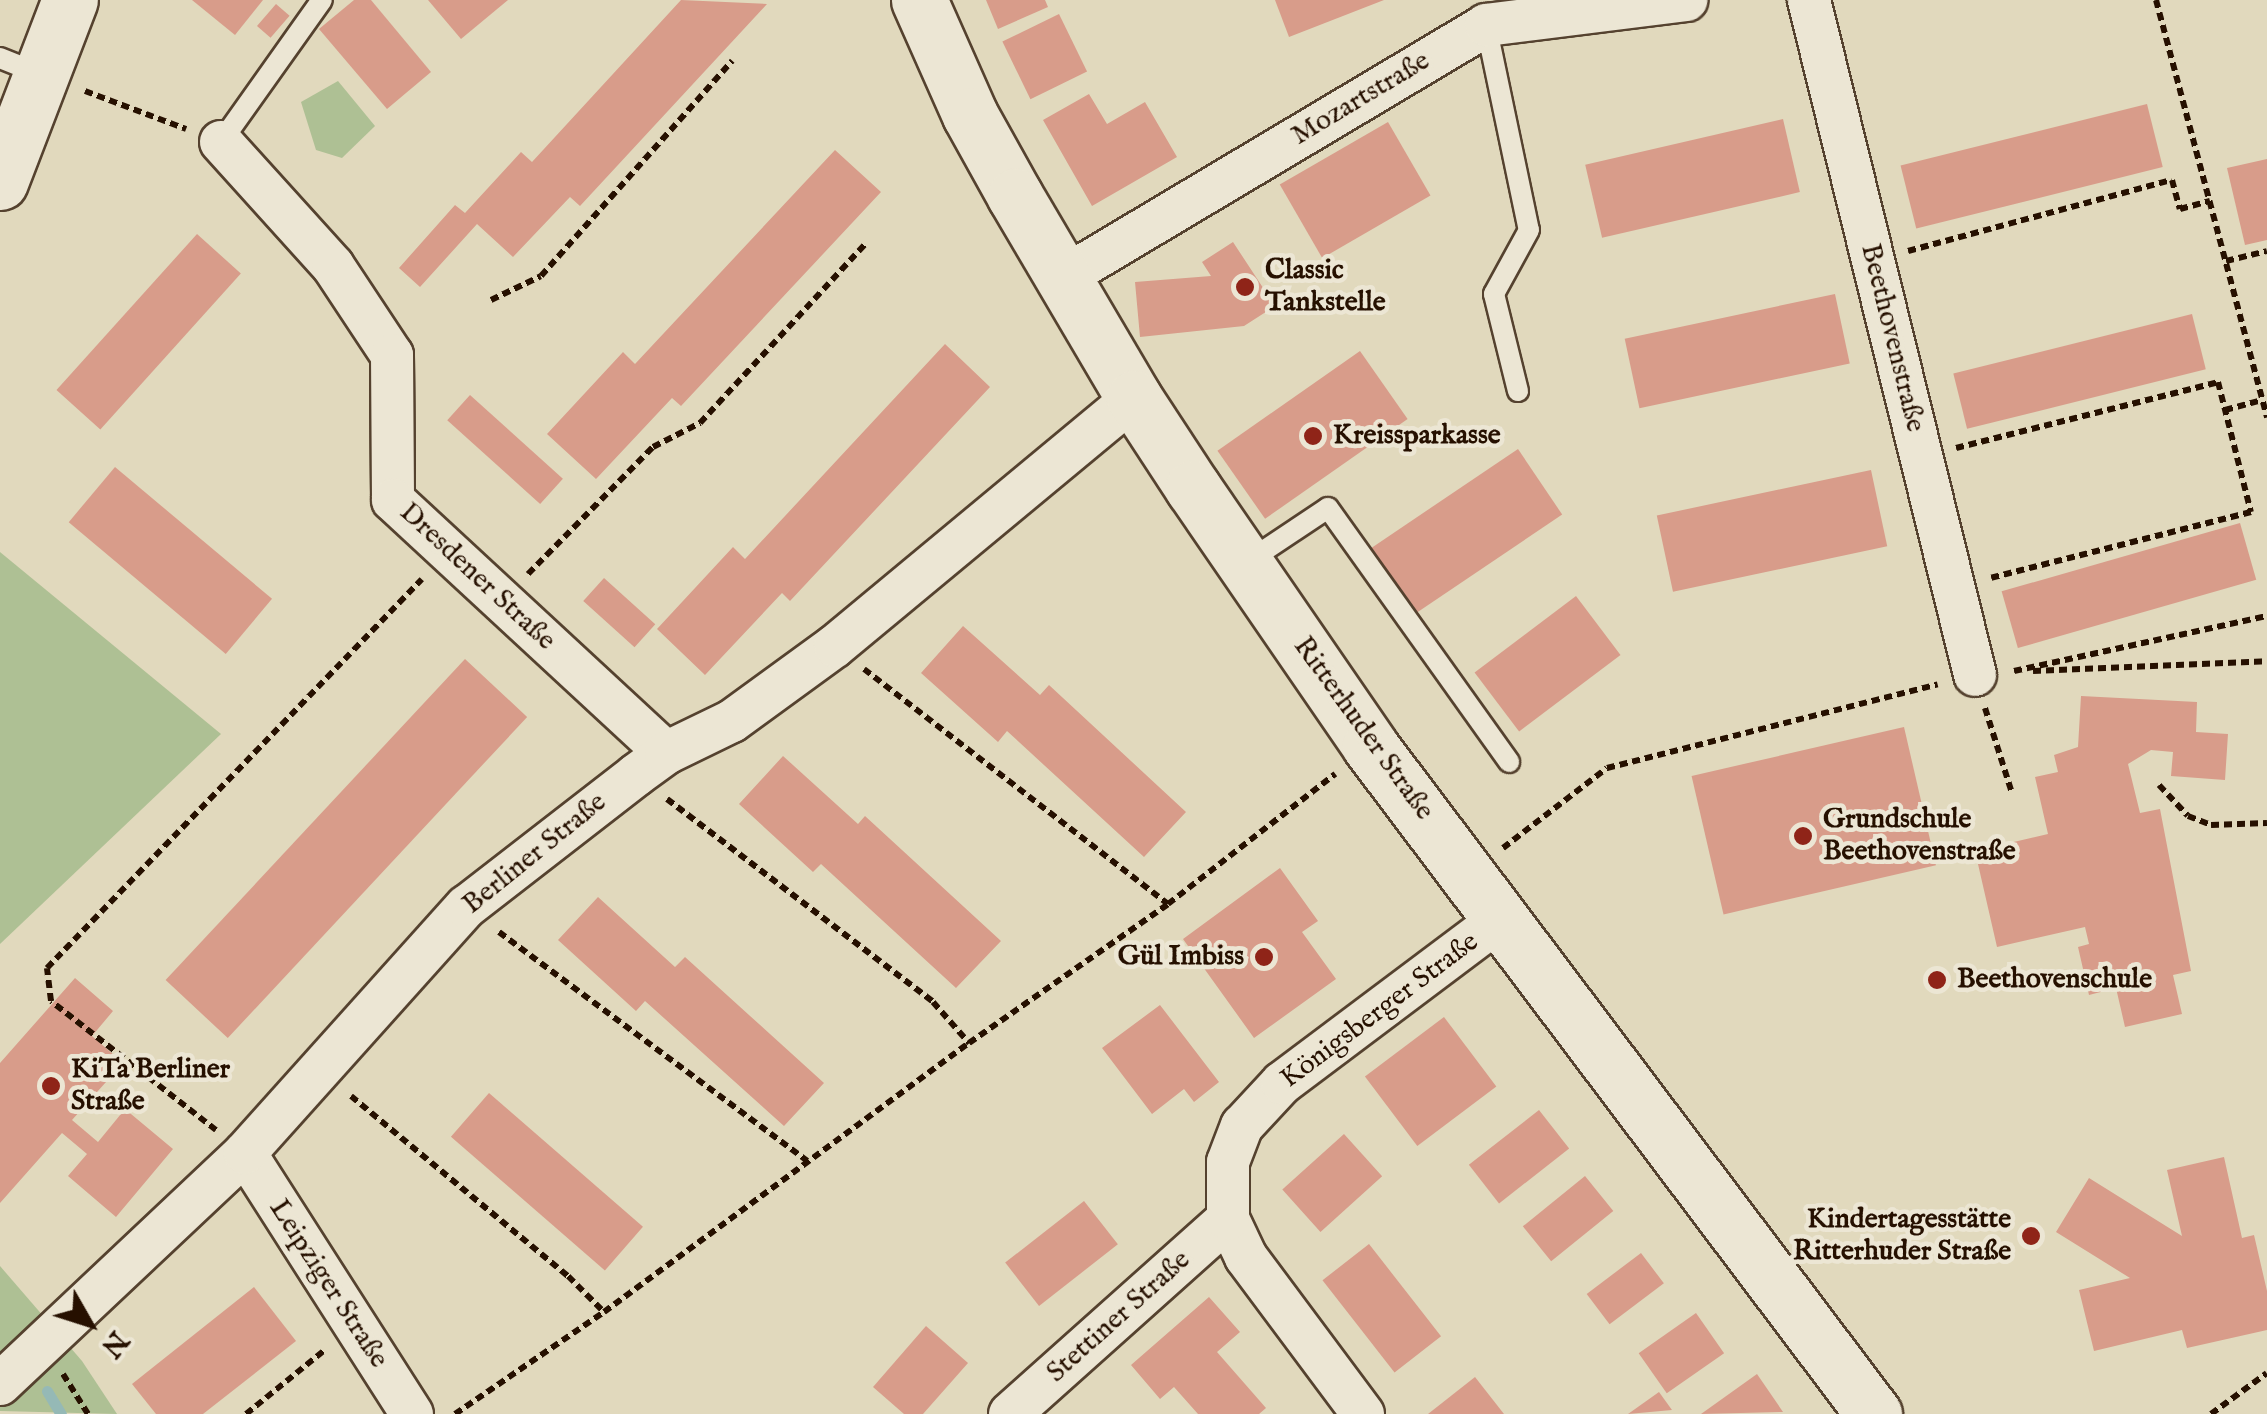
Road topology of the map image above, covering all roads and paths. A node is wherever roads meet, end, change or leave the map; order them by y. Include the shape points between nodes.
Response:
1 (70, 0) edge
2 (322, 0) edge
3 (919, 0) edge
4 (1686, 0) edge
5 (1809, 0) edge
6 (2156, 0) edge
7 (1484, 12) edge
8 (732, 62) dead end
9 (42, 74) edge
10 (221, 142) junction
11 (0, 182) edge
12 (2210, 201) junction
13 (865, 244) dead end
14 (2267, 250) edge
15 (1873, 260) junction
16 (2226, 262) junction
17 (1064, 277) junction
18 (491, 300) dead end
19 (1518, 391) dead end
20 (1134, 398) junction
21 (2262, 400) junction
22 (2225, 410) junction
23 (2267, 417) edge
24 (1921, 456) junction
25 (449, 552) junction
26 (1246, 564) junction
27 (1953, 588) junction
28 (502, 600) junction
29 (2267, 616) edge
30 (834, 646) junction
31 (2267, 661) edge
32 (2017, 671) junction
33 (1975, 675) junction
34 (1370, 746) junction
35 (1509, 762) dead end
36 (651, 764) junction
37 (2158, 785) dead end
38 (2012, 793) dead end
39 (2267, 823) edge
40 (1470, 873) junction
41 (1168, 904) junction
42 (466, 907) junction
43 (1502, 918) junction
44 (969, 1043) junction
45 (321, 1071) junction
46 (244, 1153) junction
47 (806, 1162) junction
48 (1228, 1219) junction
49 (604, 1312) junction
50 (354, 1326) junction
51 (2267, 1373) edge
52 (0, 1384) edge
53 (246, 1414) edge
54 (412, 1414) edge
55 (454, 1414) edge
56 (1010, 1414) edge
57 (1363, 1414) edge
58 (1874, 1414) edge
59 (2212, 1414) edge

1 - 9 street
2 - 10 lane
3 - 17 street, Ritterhuder Straße via 970,115
4 - 7 street, Mozartstraße
5 - 15 street, Beethovenstraße
6 - 12 path
7 - 17 street, Mozartstraße
7 - 19 lane via 1529,230 1494,294
8 - 18 path via 541,276
9 - 10 path
9 - 11 street
10 - 25 street, Dresdener Straße via 333,266 392,355 394,500
12 - 15 path via 2180,209 2172,180
12 - 16 path
13 - 28 path via 700,424 653,446
14 - 16 path
15 - 24 street, Beethovenstraße
16 - 21 path
17 - 20 street, Ritterhuder Straße
20 - 26 street, Ritterhuder Straße
20 - 30 street, Berliner Straße
21 - 22 path
21 - 23 path
22 - 24 path via 2218,382
22 - 27 path via 2251,512
24 - 27 street, Beethovenstraße
25 - 28 street, Dresdener Straße
25 - 46 path via 47,968 51,1000
26 - 34 street, Ritterhuder Straße
26 - 35 lane via 1328,508
27 - 33 street, Beethovenstraße
28 - 36 street, Dresdener Straße
29 - 32 path
30 - 36 street, Berliner Straße via 732,721
30 - 41 path
31 - 32 path
32 - 33 path
33 - 38 path
33 - 40 path via 1607,768
34 - 40 street, Ritterhuder Straße
34 - 41 path
36 - 42 street, Berliner Straße
36 - 44 path via 933,1002
37 - 39 path via 2188,816 2211,825
40 - 43 street, Ritterhuder Straße
41 - 44 path
42 - 45 street, Berliner Straße
42 - 47 path
43 - 48 street, Königsberger Straße via 1282,1083 1242,1126 1228,1162
43 - 58 street, Ritterhuder Straße
44 - 47 path
45 - 46 street, Berliner Straße
45 - 49 path
46 - 50 street, Leipziger Straße
46 - 52 street, Berliner Straße
47 - 49 path
48 - 56 street, Stettiner Straße
48 - 57 street, Königsberger Straße via 1272,1297
49 - 55 path
50 - 53 path
50 - 54 street, Leipziger Straße
51 - 59 path

